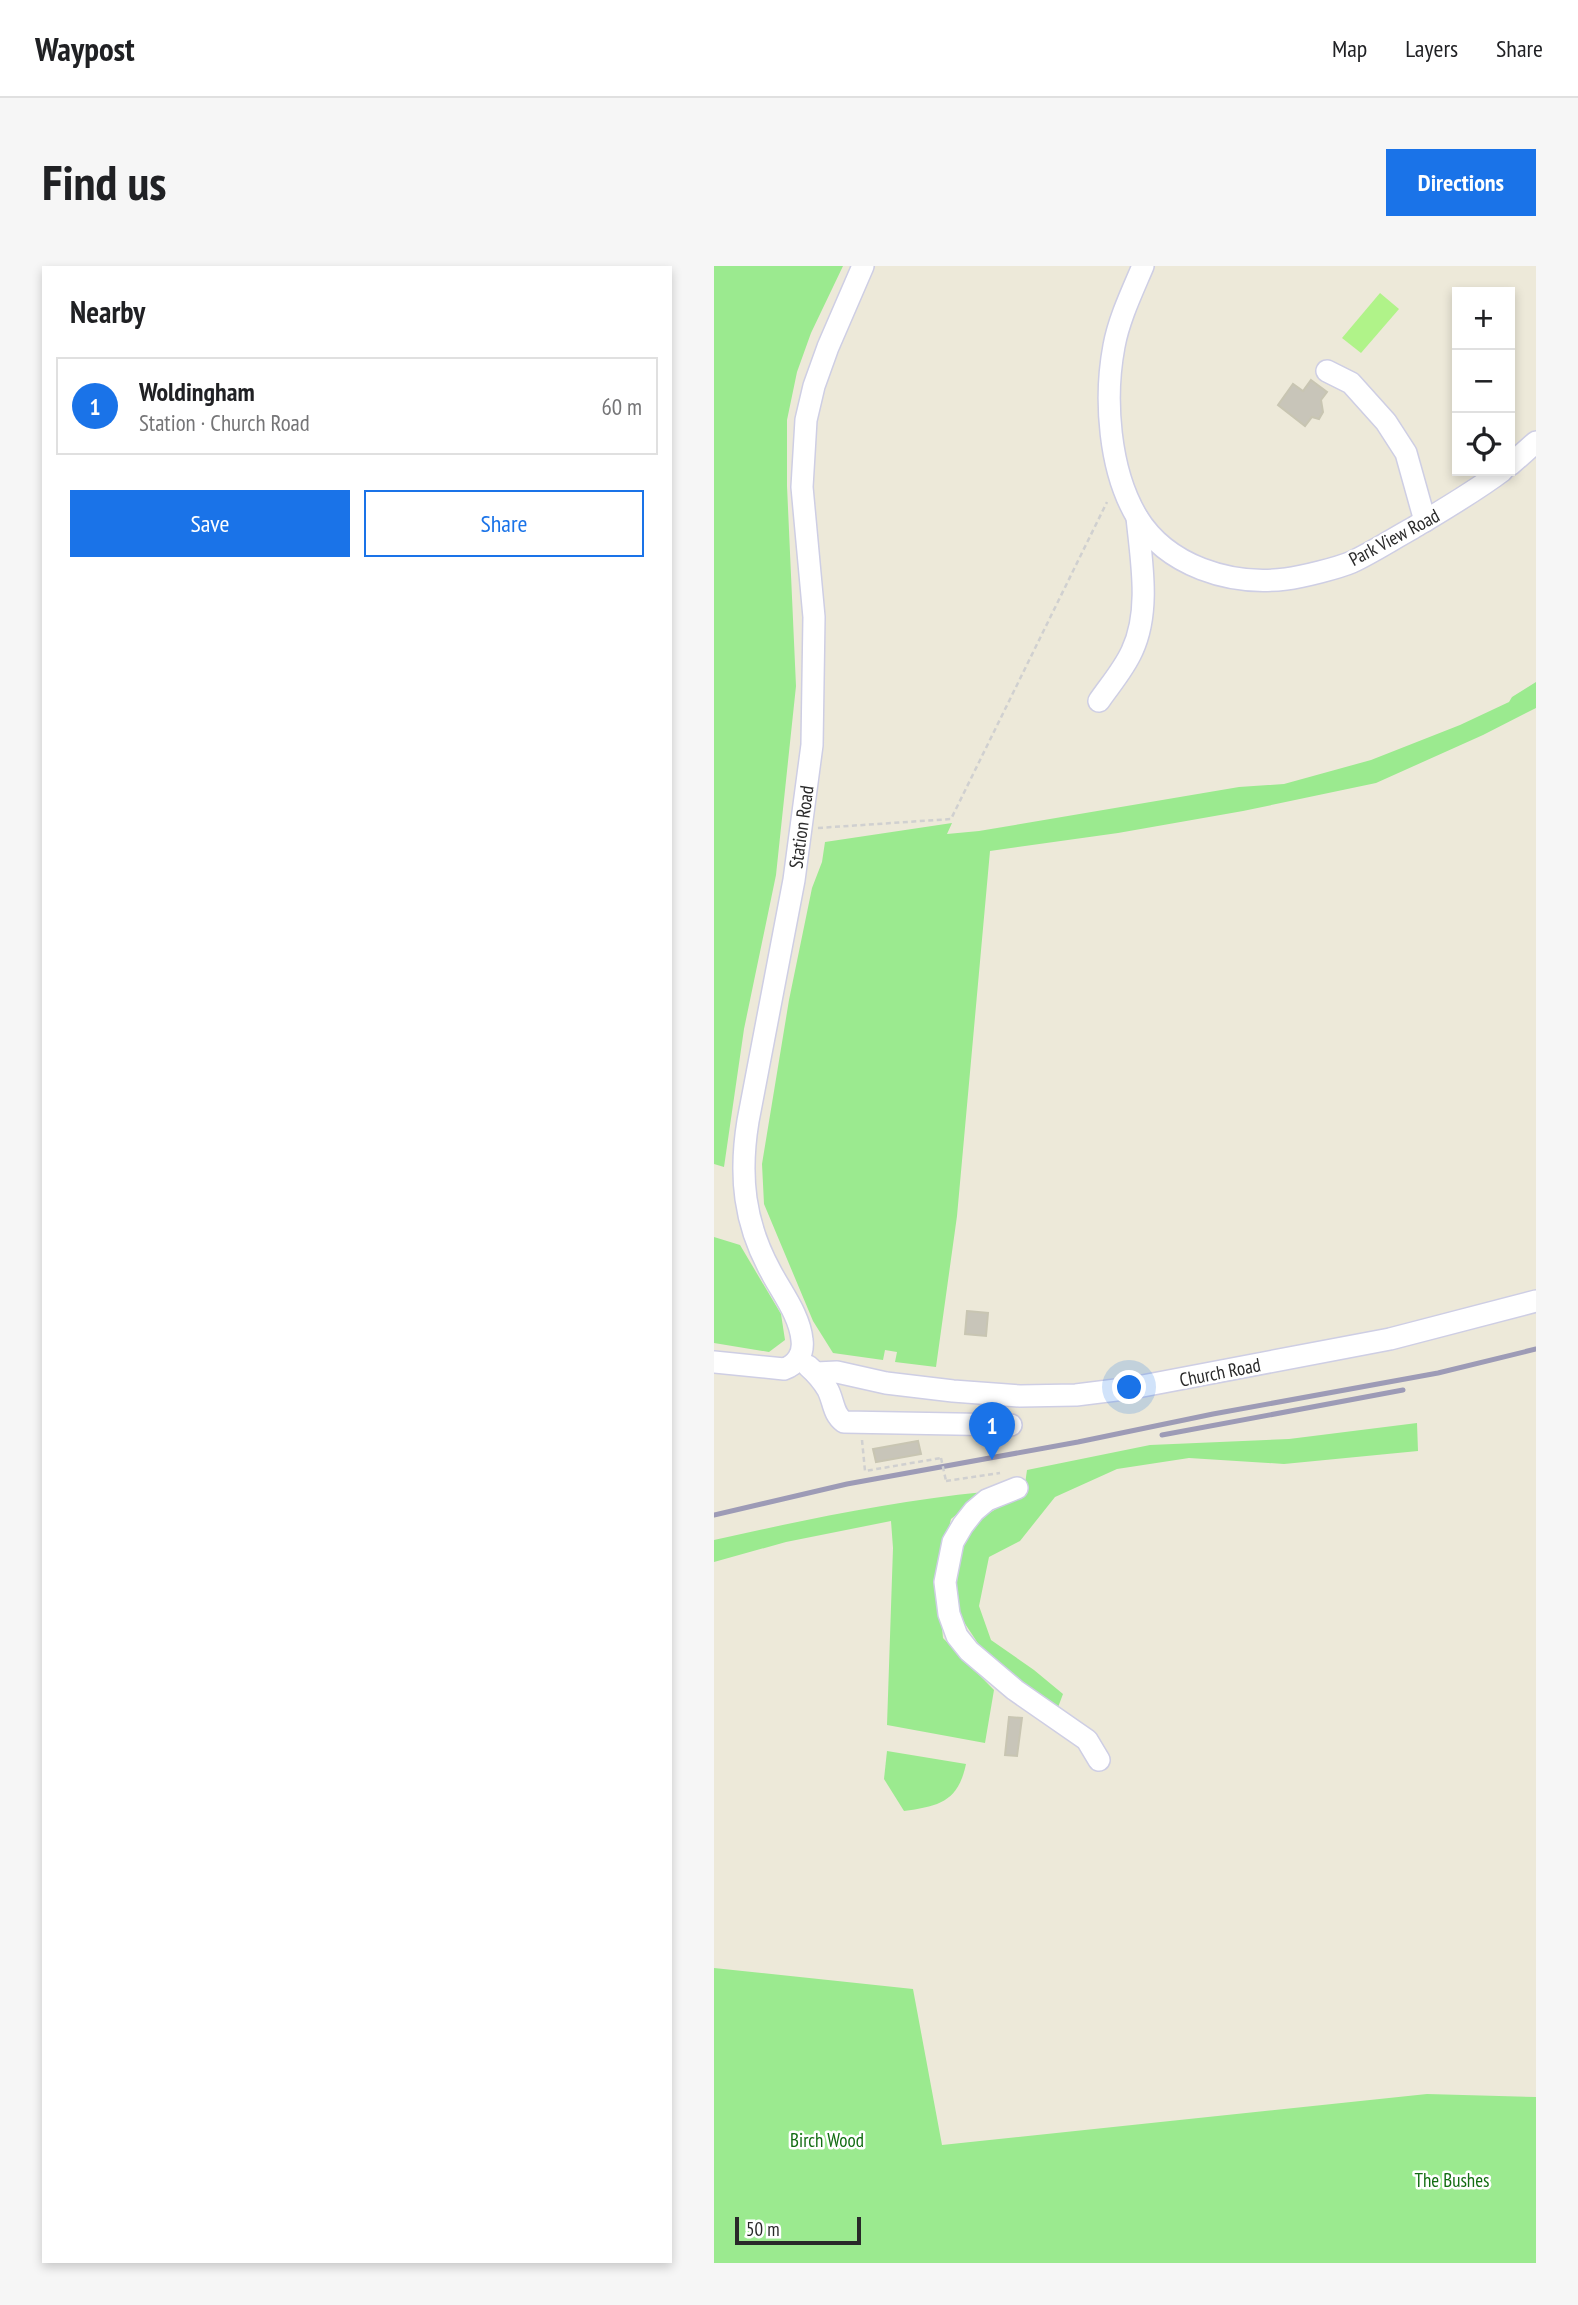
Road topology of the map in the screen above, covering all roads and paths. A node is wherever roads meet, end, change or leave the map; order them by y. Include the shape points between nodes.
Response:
1 (863, 266) edge
2 (1143, 266) edge
3 (1327, 371) dead end
4 (1536, 442) edge
5 (1515, 458) edge
6 (1490, 476) edge
7 (1124, 486) junction
8 (1137, 517) junction
9 (1425, 521) junction
10 (1099, 701) dead end
11 (801, 829) junction
12 (1536, 1301) edge
13 (798, 1359) junction
14 (714, 1362) edge
15 (816, 1373) junction
16 (861, 1424) junction
17 (1011, 1425) dead end
18 (957, 1479) dead end
19 (1017, 1489) dead end
20 (1099, 1760) dead end

1 - 11 street, Station Road via 828,347 806,420 802,487 814,617 812,745
2 - 7 street, Park View Road via 1114,345 1111,440
3 - 9 street via 1351,383 1386,422 1406,453
4 - 5 street, Park View Road
6 - 9 street, Park View Road
7 - 8 street, Park View Road
7 - 11 path via 1106,504 951,819
8 - 9 street, Park View Road via 1162,547 1189,564 1251,580 1287,579 1350,563
8 - 10 street via 1139,633
11 - 13 street, Station Road via 743,1171 756,1243 801,1332
12 - 15 street, Church Road via 1390,1339 1076,1395 953,1391
13 - 14 street via 779,1370
13 - 15 street
15 - 16 street via 829,1392 835,1414 844,1422
16 - 17 street
16 - 18 path, bridge via 865,1471 941,1458 946,1481
19 - 20 street via 987,1500 953,1542 945,1582 949,1614 969,1651 1087,1740

